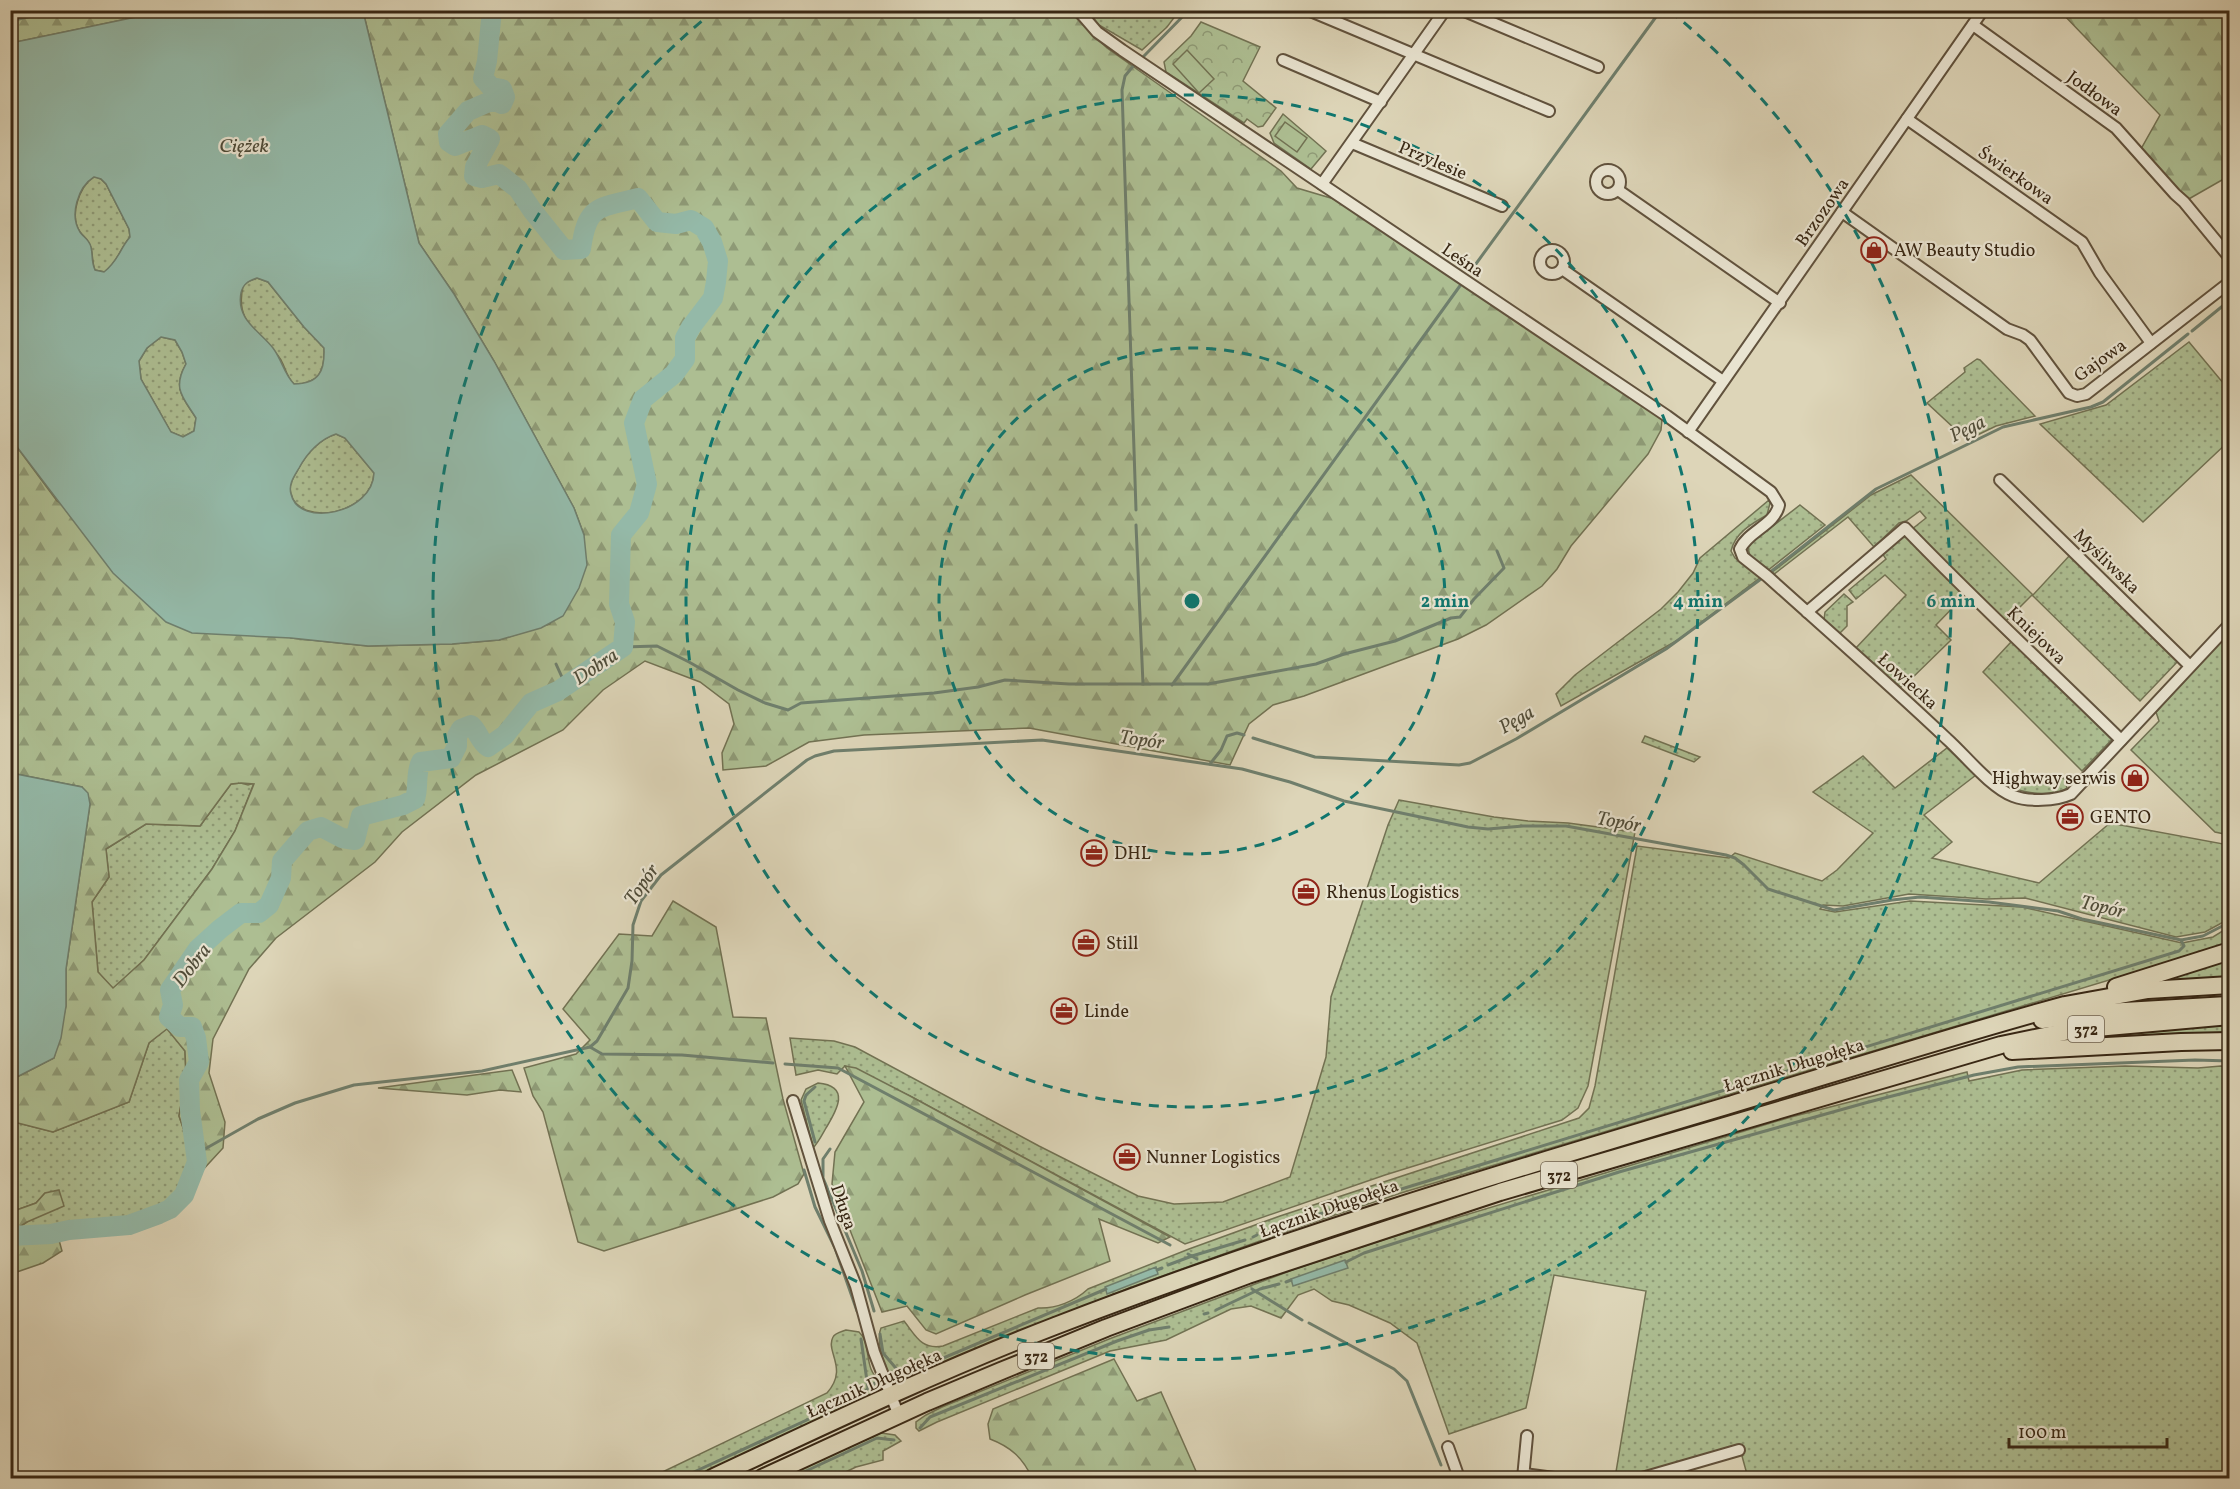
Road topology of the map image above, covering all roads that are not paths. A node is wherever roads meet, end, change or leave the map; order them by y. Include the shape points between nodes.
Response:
1 (1078, 10) edge
2 (1308, 10) edge
3 (1445, 10) edge
4 (1462, 10) edge
5 (1983, 10) edge
6 (1973, 25) junction
7 (1413, 55) junction
8 (1283, 60) dead end
9 (1598, 67) dead end
10 (1381, 102) junction
11 (1549, 111) dead end
12 (1907, 119) junction
13 (1352, 143) junction
14 (1322, 184) junction
15 (1618, 190) dead end
16 (1502, 206) dead end
17 (1842, 212) junction
18 (2229, 258) edge
19 (2098, 266) joint
20 (1562, 269) dead end
21 (2229, 282) edge
22 (1780, 303) junction
23 (2151, 343) junction
24 (1723, 381) junction
25 (1688, 432) junction
26 (2000, 480) dead end
27 (1740, 549) joint
28 (1807, 612) junction
29 (2229, 624) edge
30 (2190, 666) junction
31 (2121, 740) junction
32 (2229, 951) edge
33 (2229, 985) edge
34 (2065, 1005) junction
35 (2229, 1005) edge
36 (2229, 1016) edge
37 (1979, 1031) junction
38 (2229, 1041) edge
39 (1946, 1062) junction
40 (794, 1101) dead end
41 (891, 1396) junction
42 (899, 1416) junction
43 (1527, 1436) dead end
44 (1448, 1446) dead end
45 (1739, 1450) dead end
46 (1523, 1476) edge
47 (712, 1479) edge
48 (762, 1479) edge
49 (1459, 1479) edge
50 (1554, 1479) edge
51 (1642, 1479) edge

1 - 14 street, Leśna via 1097,32 1122,50
2 - 7 street
3 - 7 street
4 - 9 street
5 - 6 street, Brzozowa
6 - 12 street, Brzozowa
6 - 18 street, Jodłowa via 2116,128
7 - 10 street
7 - 11 street
8 - 10 street
10 - 13 street
12 - 17 street, Brzozowa
12 - 19 street, Świerkowa via 2082,242
13 - 14 street
13 - 16 street, Przylesie
14 - 25 street, Leśna
15 - 22 street
17 - 22 street, Brzozowa
17 - 23 street, Gajowa via 2007,329 2031,340 2069,393 2086,394
19 - 23 street, Gajowa
20 - 24 street
21 - 23 street, Gajowa
22 - 24 street, Brzozowa
24 - 25 street, Brzozowa
25 - 27 street, Leśna via 1771,492 1777,501 1774,516 1747,538
26 - 30 street, Myśliwska
27 - 28 street, Łowiecka via 1743,557
28 - 31 street, Łowiecka via 1999,788 2013,796 2063,798 2071,794
28 - 31 street, Kniejowa via 1905,528
29 - 30 street
30 - 31 street
32 - 34 main road
33 - 34 main road via 2148,990
34 - 37 main road
35 - 37 main road, 372 via 2108,1012
36 - 39 main road, 372 via 2062,1032 2001,1044
37 - 41 main road, Łącznik Długołęka / 372 via 1330,1227 1052,1327
38 - 39 main road via 2045,1048
39 - 42 main road, Łącznik Długołęka / 372 via 1500,1192 1320,1251 1071,1342
40 - 41 street, Długa via 830,1221 856,1286
41 - 42 street, Długa
41 - 47 main road, Łącznik Długołęka / 372
42 - 48 main road, Łącznik Długołęka / 372
43 - 46 street
44 - 49 street
45 - 51 street
46 - 50 street

